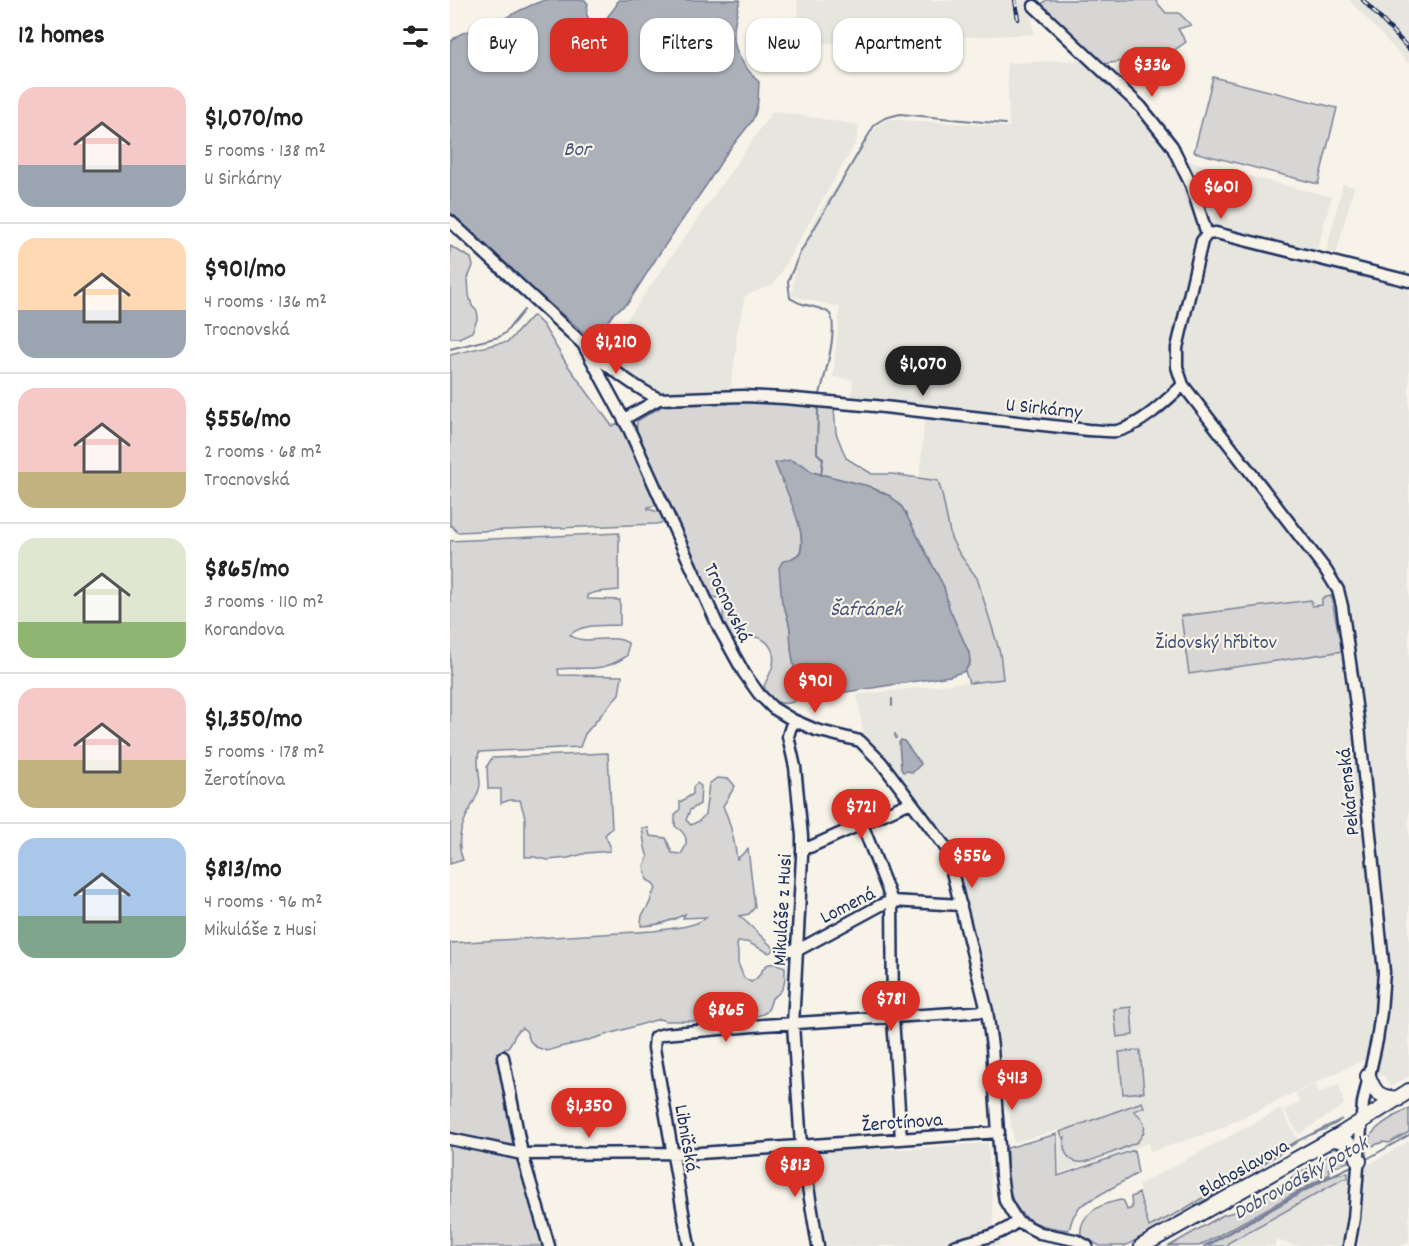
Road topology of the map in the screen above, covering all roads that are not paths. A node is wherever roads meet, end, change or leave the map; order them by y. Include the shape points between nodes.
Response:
1 (1034, 6) dead end
2 (450, 221) edge
3 (1207, 234) junction
4 (1409, 281) edge
5 (583, 344) junction
6 (1183, 385) junction
7 (659, 399) junction
8 (624, 419) junction
9 (794, 720) junction
10 (911, 802) junction
11 (862, 824) junction
12 (802, 847) junction
13 (892, 901) junction
14 (961, 905) junction
15 (793, 950) junction
16 (987, 1011) junction
17 (893, 1018) junction
18 (793, 1023) junction
19 (503, 1057) dead end
20 (1368, 1076) junction
21 (1404, 1095) edge
22 (1362, 1121) junction
23 (999, 1132) junction
24 (450, 1139) edge
25 (901, 1139) junction
26 (1333, 1139) junction
27 (801, 1146) junction
28 (672, 1152) junction
29 (522, 1154) junction
30 (1358, 1159) junction
31 (1017, 1221) junction
32 (549, 1246) edge
33 (689, 1246) edge
34 (818, 1246) edge
35 (954, 1246) edge
36 (1088, 1246) edge
37 (1142, 1246) edge
38 (1349, 1246) edge

1 - 3 street via 1142,108 1172,146 1191,185
2 - 5 street, Trocnovská
3 - 4 street via 1216,233
3 - 6 street via 1202,241 1177,348 1177,368
5 - 7 street
5 - 8 street, Trocnovská
6 - 7 street, U Sirkárny via 1157,409 1116,431 784,398
6 - 20 street, Pekárenská via 1338,590 1359,726 1384,972 1377,1040
7 - 8 street, U Sirkárny
8 - 9 street, Trocnovská via 719,628 744,673 773,708
9 - 10 street, Trocnovská via 860,741
9 - 12 street, Mikuláše z Husi via 788,736
10 - 11 street
10 - 14 street, Trocnovská via 946,848
11 - 12 street
11 - 13 street
12 - 15 street, Mikuláše z Husi
13 - 14 street, Lomená
13 - 15 street, Lomená
13 - 17 street
14 - 16 street, Trocnovská
15 - 18 street, Mikuláše z Husi
16 - 17 street
16 - 23 street, Trocnovská
17 - 18 street
17 - 25 street
18 - 27 street, Mikuláše z Husi
18 - 28 street, Libničská via 655,1037
19 - 29 street
20 - 21 main road via 1380,1096
20 - 22 street, Pekárenská
21 - 22 main road, Blahoslavova
22 - 26 main road, Blahoslavova
22 - 30 street, Pekárenská
23 - 25 street, Žerotínova
23 - 31 street, Trocnovská via 1005,1201
24 - 29 street, Žerotínova
25 - 27 street, Žerotínova
26 - 30 main road via 1353,1147
26 - 37 main road, Blahoslavova
27 - 28 street, Žerotínova
27 - 34 street, Mikuláše z Husi
28 - 29 street, Žerotínova
28 - 33 street, Libničská
29 - 32 street
30 - 38 street, Pekárenská
31 - 35 street via 1001,1233
31 - 36 street via 1040,1233

